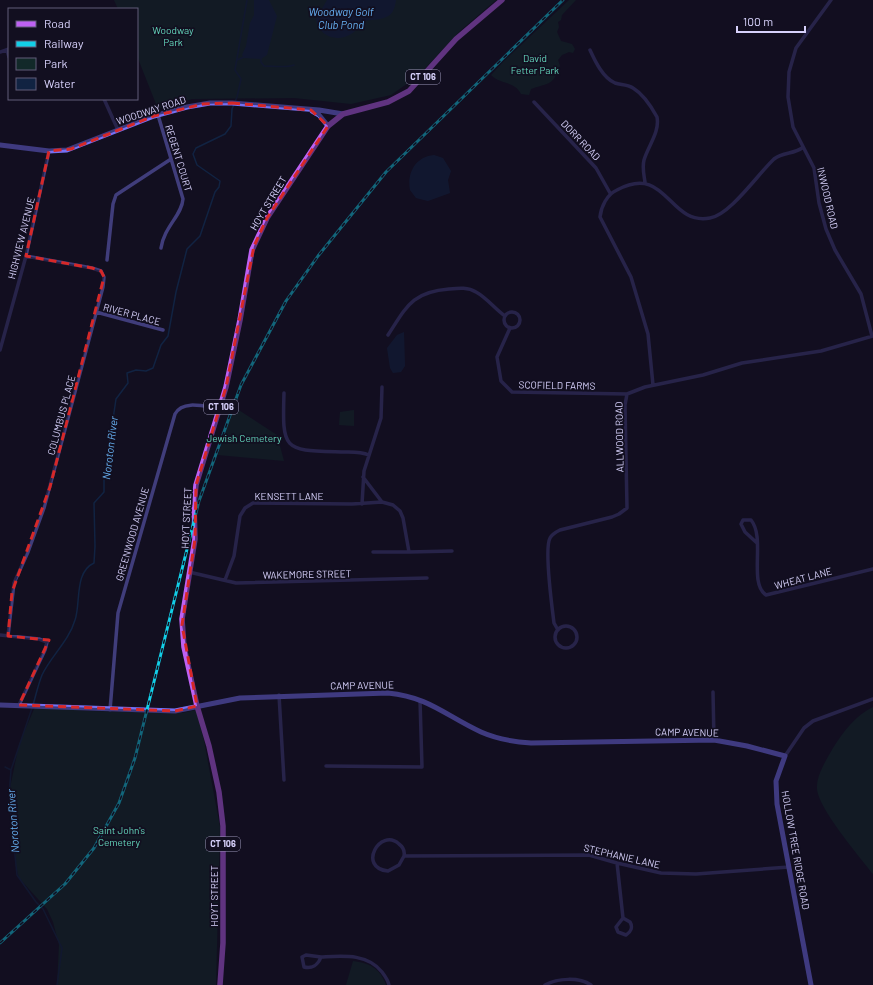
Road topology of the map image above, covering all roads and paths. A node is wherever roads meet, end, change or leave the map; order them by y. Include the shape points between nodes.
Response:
1 (502, 0) edge
2 (831, 0) edge
3 (8, 49) edge
4 (590, 50) dead end
5 (0, 52) edge
6 (104, 100) edge
7 (534, 102) dead end
8 (311, 110) junction
9 (343, 114) junction
10 (158, 115) junction
11 (328, 126) junction
12 (118, 130) junction
13 (0, 145) edge
14 (802, 148) junction
15 (49, 151) junction
16 (171, 159) junction
17 (645, 182) junction
18 (610, 193) junction
19 (161, 248) dead end
20 (26, 256) junction
21 (107, 260) dead end
22 (96, 312) junction
23 (505, 316) junction
24 (510, 328) junction
25 (163, 330) dead end
26 (388, 335) dead end
27 (873, 336) edge
28 (0, 349) edge
29 (653, 385) junction
30 (382, 387) dead end
31 (284, 393) dead end
32 (627, 394) junction
33 (220, 409) junction
34 (368, 455) junction
35 (363, 477) junction
36 (382, 502) junction
37 (362, 504) junction
38 (757, 543) junction
39 (452, 551) dead end
40 (373, 552) dead end
41 (409, 552) junction
42 (873, 569) edge
43 (189, 572) junction
44 (427, 578) dead end
45 (225, 580) junction
46 (558, 630) junction
47 (0, 635) edge
48 (8, 636) junction
49 (713, 692) dead end
50 (279, 696) junction
51 (420, 699) junction
52 (873, 699) edge
53 (0, 705) edge
54 (19, 706) junction
55 (197, 706) junction
56 (110, 710) junction
57 (714, 740) junction
58 (784, 756) junction
59 (326, 766) dead end
60 (284, 780) dead end
61 (404, 856) junction
62 (617, 863) junction
63 (789, 867) junction
64 (623, 918) junction
65 (321, 957) junction
66 (220, 985) edge
67 (389, 985) edge
68 (545, 985) edge
69 (591, 985) edge
70 (811, 985) edge

1 - 9 main road, HOYT STREET / CT 106 via 456,39 409,91 388,102
2 - 14 street, INWOOD ROAD via 798,43 789,72 790,112
3 - 5 street
4 - 17 street via 610,80 636,90 657,117 658,125 643,167
6 - 12 street
7 - 18 street, DORR ROAD via 596,168
8 - 9 street, WOODWAY ROAD
8 - 10 street, WOODWAY ROAD via 232,103 198,105
8 - 11 street
9 - 11 main road, HOYT STREET / CT 106
10 - 12 street, WOODWAY ROAD
10 - 16 street, REGENT COURT
11 - 33 main road, HOYT STREET / CT 106 via 267,218 254,246
12 - 15 street, WOODWAY ROAD via 71,149
13 - 15 street, WOODWAY ROAD
14 - 17 street via 780,155 730,206 710,218 687,216 661,192
14 - 27 street, INWOOD ROAD via 814,168 826,229 835,250 861,294
15 - 20 street, HIGHVIEW AVENUE
16 - 19 street, REGENT COURT via 183,203 165,231
16 - 21 street via 116,195
17 - 18 street via 629,184
18 - 29 street via 600,217 631,277 648,334
20 - 22 street, COLUMBUS PLACE via 100,271 104,277
20 - 28 street, HIGHVIEW AVENUE
22 - 25 street, RIVER PLACE
22 - 48 street, COLUMBUS PLACE via 44,508 14,583
23 - 24 street via 504,323
23 - 24 street, SCOFIELD FARMS via 509,312 514,312 520,318 518,326
23 - 26 street via 482,295 472,290 439,290 427,292 412,301
24 - 32 street, SCOFIELD FARMS via 497,357 501,381 512,392
27 - 29 street, ALLWOOD ROAD via 821,351 742,363 703,375
29 - 32 street, ALLWOOD ROAD
30 - 34 street via 381,418
31 - 34 street via 283,430 293,446 305,451 360,452
32 - 46 street, ALLWOOD ROAD via 627,508 612,517 560,530 549,541 554,622
33 - 43 main road, HOYT STREET / CT 106 via 196,485 196,532
33 - 56 street, GREENWOOD AVENUE via 186,405 175,414 118,613
34 - 35 street
35 - 36 street
35 - 37 street
36 - 37 street, KENSETT LANE
36 - 41 street via 400,511
37 - 45 street, KENSETT LANE via 248,505 240,516 234,556
38 - 38 street, WHEAT LANE via 743,529 743,520 751,520 754,524
38 - 42 street, WHEAT LANE via 759,585 766,594
39 - 41 street
40 - 41 street
43 - 45 street, WAKEMORE STREET
43 - 55 main road, HOYT STREET / CT 106 via 183,606 182,634
44 - 45 street, WAKEMORE STREET via 243,583
46 - 46 street, ALLWOOD ROAD via 555,640 560,647 569,648 575,644 577,635 574,629 567,626
47 - 48 street
48 - 54 street via 47,642
49 - 57 street
50 - 51 street, CAMP AVENUE via 388,693 405,694
50 - 55 street, CAMP AVENUE via 240,698
50 - 60 street
51 - 57 street, CAMP AVENUE via 437,706 482,733 514,742
51 - 59 street via 422,767
52 - 58 street, HOLLOW TREE RIDGE ROAD via 813,721 804,728
53 - 54 street, CAMP AVENUE
54 - 56 street, CAMP AVENUE
55 - 56 street, CAMP AVENUE via 174,711
55 - 66 main road, HOYT STREET / CT 106 via 209,746 223,826 224,924
57 - 58 street, CAMP AVENUE
58 - 63 street, HOLLOW TREE RIDGE ROAD via 775,792
61 - 61 street via 401,863 391,871 381,870 373,861 374,850 381,842 388,840 400,844
61 - 62 street, STEPHANIE LANE via 568,853 589,854
62 - 63 street, STEPHANIE LANE via 661,873 696,874
62 - 64 street
63 - 70 street, HOLLOW TREE RIDGE ROAD
64 - 64 street via 630,922 632,927 630,932 623,935 616,927
65 - 65 street via 302,957 304,967 314,966
65 - 67 street via 351,957 370,961 378,966
68 - 69 street via 576,980

